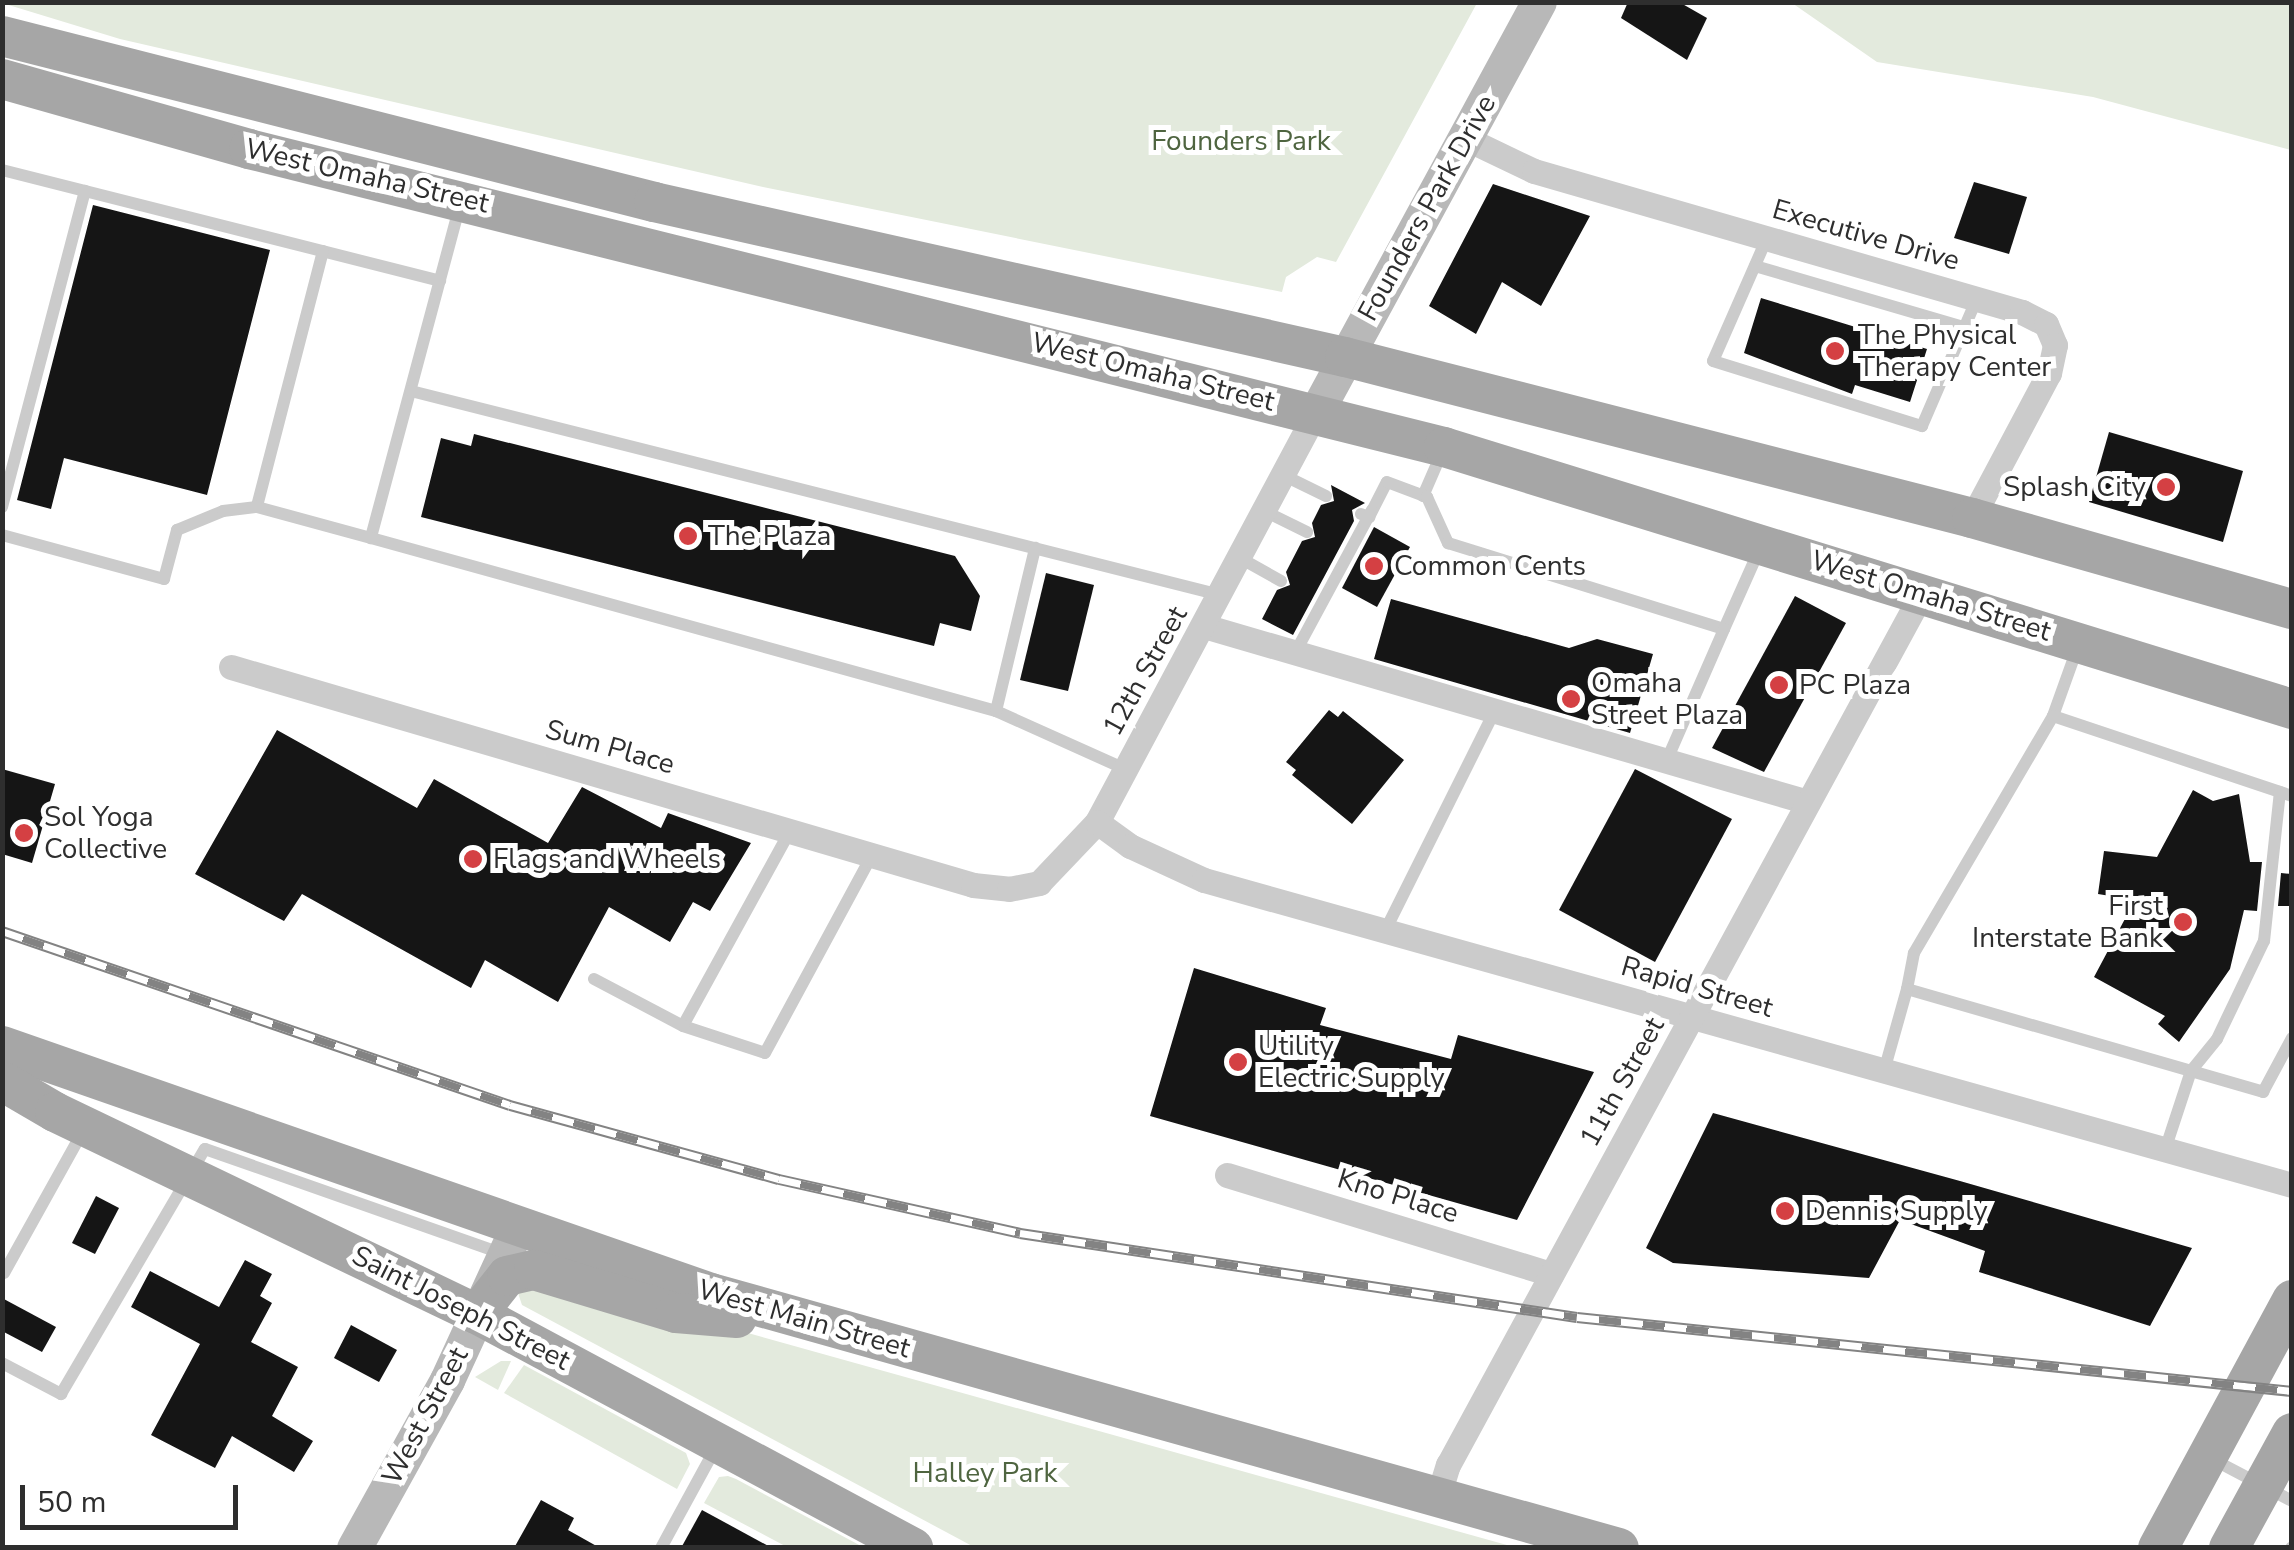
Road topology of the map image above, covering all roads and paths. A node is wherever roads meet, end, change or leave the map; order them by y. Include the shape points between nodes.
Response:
1 (1539, 2) edge
2 (2, 36) edge
3 (2, 79) edge
4 (1464, 138) junction
5 (2, 170) edge
6 (85, 191) junction
7 (462, 198) junction
8 (1767, 238) junction
9 (323, 251) junction
10 (1755, 266) junction
11 (440, 281) junction
12 (1976, 298) junction
13 (1964, 326) junction
14 (1345, 357) junction
15 (411, 392) junction
16 (1314, 414) junction
17 (1444, 446) junction
18 (1284, 475) junction
19 (1326, 496) dead end
20 (1427, 497) junction
21 (2, 507) edge
22 (257, 507) junction
23 (1264, 510) junction
24 (1972, 518) junction
25 (1307, 532) dead end
26 (2, 535) edge
27 (371, 538) junction
28 (1762, 544) junction
29 (1035, 548) junction
30 (1240, 558) junction
31 (1281, 582) dead end
32 (1922, 593) junction
33 (1220, 595) junction
34 (2292, 608) edge
35 (1204, 626) junction
36 (1724, 629) junction
37 (2079, 642) junction
38 (1295, 653) junction
39 (231, 667) dead end
40 (2292, 709) edge
41 (996, 712) junction
42 (1494, 712) junction
43 (2053, 716) junction
44 (1666, 762) junction
45 (1125, 769) junction
46 (2286, 794) edge
47 (1808, 802) junction
48 (1097, 822) junction
49 (790, 831) junction
50 (872, 856) junction
51 (973, 885) joint
52 (1386, 931) junction
53 (594, 979) dead end
54 (1907, 990) junction
55 (1691, 1017) junction
56 (683, 1026) junction
57 (2292, 1038) edge
58 (2, 1046) edge
59 (1884, 1071) junction
60 (2191, 1071) junction
61 (2, 1081) edge
62 (86, 1126) junction
63 (2165, 1150) junction
64 (188, 1172) junction
65 (1228, 1175) dead end
66 (2292, 1185) edge
67 (510, 1241) junction
68 (552, 1272) junction
69 (4, 1273) edge
70 (1551, 1274) junction
71 (2292, 1300) edge
72 (776, 1312) junction
73 (477, 1314) junction
74 (2, 1363) edge
75 (2292, 1434) edge
76 (719, 1443) junction
77 (2206, 1456) junction
78 (2277, 1493) edge
79 (1438, 1497) junction
80 (354, 1547) edge
81 (661, 1548) edge
82 (914, 1548) edge
83 (1619, 1548) edge
84 (2158, 1548) edge
85 (2229, 1548) edge

1 - 4 main road, Founders Park Drive
2 - 14 main road, West Omaha Street via 654,202
3 - 7 main road, West Omaha Street via 249,149
4 - 8 street, Executive Drive via 1534,171
4 - 14 main road, Founders Park Drive
5 - 6 lane
6 - 9 lane
6 - 21 lane
7 - 11 lane
7 - 16 main road, West Omaha Street
8 - 10 lane
8 - 12 street, Executive Drive
9 - 11 lane
9 - 22 lane
10 - 13 lane
10 - 13 lane via 1713,362 1922,426
11 - 15 lane
12 - 13 lane
12 - 24 street, Executive Drive via 2046,324 2055,345 2049,374
14 - 16 main road, Founders Park Drive
14 - 24 main road, West Omaha Street
15 - 27 lane
15 - 29 lane
16 - 17 main road, West Omaha Street
16 - 18 street, 12th Street
17 - 20 lane
17 - 28 main road, West Omaha Street
18 - 19 lane
18 - 23 street, 12th Street
20 - 36 lane via 1448,543
20 - 38 lane via 1387,482
22 - 26 lane via 223,511 177,530 164,579
22 - 27 lane
23 - 25 lane
23 - 30 street, 12th Street
24 - 34 main road, West Omaha Street
27 - 41 lane
28 - 32 main road, West Omaha Street
28 - 36 lane
29 - 33 lane
29 - 41 lane
30 - 31 lane
30 - 33 street, 12th Street
32 - 37 main road, West Omaha Street
32 - 47 street, 11th Street
33 - 35 street, 12th Street
35 - 38 street
35 - 45 street, 12th Street
36 - 44 lane
37 - 40 main road, West Omaha Street
37 - 43 lane
38 - 42 street
39 - 49 street, Sum Place
41 - 45 lane
42 - 44 street
42 - 52 lane
43 - 46 lane
43 - 54 lane via 1914,954
44 - 47 street
45 - 48 street, 12th Street
46 - 60 lane via 2264,941 2217,1040
47 - 55 street, 11th Street
48 - 51 street, 12th Street via 1040,883 1009,889
48 - 52 street, Rapid Street via 1130,846 1204,880
49 - 50 street, Sum Place
49 - 56 lane
50 - 51 street, Sum Place
50 - 56 lane via 765,1053
52 - 55 street, Rapid Street
53 - 56 lane
54 - 59 lane
54 - 60 lane
55 - 59 street, Rapid Street
55 - 70 street, 11th Street
57 - 60 lane via 2264,1092
58 - 67 main road, West Main Street
59 - 63 street, Rapid Street
60 - 63 lane
61 - 62 main road, Saint Joseph Street
62 - 64 main road, Saint Joseph Street
62 - 69 lane
63 - 66 street, Rapid Street
64 - 67 lane via 205,1149
64 - 73 main road, Saint Joseph Street
64 - 74 lane via 61,1394
65 - 70 street, Kno Place
67 - 68 lane
67 - 72 main road, West Main Street
67 - 73 main road, West Street
68 - 72 main road via 676,1313 737,1318
68 - 73 main road via 508,1276
70 - 79 street, 11th Street via 1448,1465
71 - 77 main road
72 - 79 main road, West Main Street
73 - 76 main road, Saint Joseph Street
73 - 80 main road, West Street
75 - 78 main road
76 - 81 lane
76 - 82 main road, Saint Joseph Street
77 - 78 lane
77 - 84 main road
78 - 85 main road
79 - 83 main road, West Main Street

